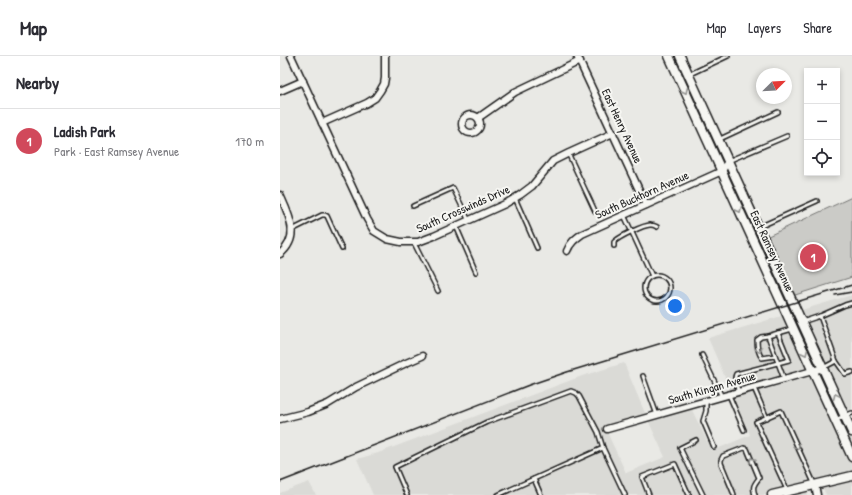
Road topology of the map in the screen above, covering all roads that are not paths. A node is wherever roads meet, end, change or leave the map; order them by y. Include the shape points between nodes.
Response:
1 (291, 56) edge
2 (385, 56) edge
3 (669, 56) edge
4 (680, 56) edge
5 (728, 56) edge
6 (579, 59) edge
7 (688, 74) junction
8 (302, 81) junction
9 (280, 91) edge
10 (778, 112) dead end
11 (478, 118) dead end
12 (322, 123) junction
13 (613, 133) junction
14 (787, 136) dead end
15 (718, 140) junction
16 (568, 153) junction
17 (728, 161) junction
18 (722, 172) junction
19 (280, 195) edge
20 (515, 198) junction
21 (817, 201) dead end
22 (413, 206) dead end
23 (646, 206) junction
24 (594, 211) dead end
25 (624, 215) junction
26 (469, 221) junction
27 (456, 226) junction
28 (657, 227) dead end
29 (759, 228) junction
30 (292, 230) junction
31 (632, 232) junction
32 (414, 243) junction
33 (614, 246) dead end
34 (537, 248) dead end
35 (342, 249) dead end
36 (567, 251) dead end
37 (280, 254) edge
38 (476, 272) dead end
39 (652, 276) junction
40 (438, 291) dead end
41 (852, 302) edge
42 (820, 316) junction
43 (802, 322) junction
44 (794, 328) junction
45 (778, 333) junction
46 (768, 336) junction
47 (702, 355) dead end
48 (422, 356) dead end
49 (775, 356) junction
50 (836, 361) junction
51 (778, 362) junction
52 (823, 368) junction
53 (813, 371) junction
54 (852, 372) edge
55 (643, 376) dead end
56 (784, 379) junction
57 (754, 388) junction
58 (739, 392) junction
59 (729, 395) junction
60 (722, 397) junction
61 (706, 401) junction
62 (657, 415) junction
63 (848, 415) edge
64 (767, 418) junction
65 (280, 419) edge
66 (835, 420) junction
67 (607, 429) joint
68 (744, 430) dead end
69 (598, 432) junction
70 (852, 432) edge
71 (696, 440) dead end
72 (714, 447) dead end
73 (603, 448) junction
74 (852, 457) edge
75 (852, 476) edge
76 (534, 479) junction
77 (815, 485) junction
78 (782, 494) edge
79 (407, 495) edge
80 (498, 495) edge
81 (541, 495) edge
82 (625, 495) edge
83 (649, 495) edge
84 (689, 495) edge
85 (703, 495) edge
86 (734, 495) edge
87 (755, 495) edge
88 (817, 495) edge

1 - 8 street, South Crosswinds Drive
2 - 12 street via 384,84 375,98
3 -> 18 street, East Ramsey Avenue
4 - 7 street, East Ramsey Avenue
5 - 7 lane
6 - 11 street via 515,92
6 - 13 street, East Henry Avenue
7 - 15 street, East Ramsey Avenue
8 - 9 street
8 - 12 street, South Crosswinds Drive
10 - 15 lane
12 - 32 street, South Crosswinds Drive via 374,231 387,239
13 - 16 street, South Crosswinds Drive
13 - 23 street, East Henry Avenue
14 - 17 lane
15 - 17 street, East Ramsey Avenue
16 - 20 street, South Crosswinds Drive via 553,161 532,186
16 - 24 lane
17 - 18 street
17 - 29 street, East Ramsey Avenue
18 - 23 street, South Buckhorn Avenue
18 -> 44 street, East Ramsey Avenue
19 - 30 street via 291,220
20 - 26 street, South Crosswinds Drive
20 - 34 lane
21 - 29 lane
22 - 26 lane via 453,188
23 - 25 street, South Buckhorn Avenue
25 - 31 lane
25 - 36 street, South Buckhorn Avenue via 575,238
26 - 27 street, South Crosswinds Drive
27 - 32 street, South Crosswinds Drive
27 - 38 lane
28 - 31 lane via 646,225
29 - 43 street, East Ramsey Avenue
30 - 35 lane via 325,215
30 - 37 street via 291,239
31 - 33 lane via 618,238
31 - 39 lane
32 - 40 lane
39 - 39 lane via 648,278 644,291 649,298 662,300 668,295 669,283 664,277
41 - 42 lane
42 - 43 lane
42 - 50 lane
43 - 52 street, East Ramsey Avenue
44 - 45 lane
44 -> 53 street, East Ramsey Avenue
45 - 46 lane
45 - 51 lane via 789,360
46 - 49 lane
46 -> 49 lane via 757,340 760,356
47 - 60 lane
48 - 65 street via 356,387 328,404
49 - 51 lane
50 - 52 lane
50 - 54 lane via 845,374
51 - 56 lane
51 - 58 lane via 736,374
52 - 53 street, South Kingan Avenue
63 -> 52 street, East Ramsey Avenue
53 - 56 street, South Kingan Avenue
53 - 66 street, East Ramsey Avenue
55 - 62 lane
56 - 57 street, South Kingan Avenue
57 - 58 street, South Kingan Avenue
57 - 64 lane
58 - 59 street, South Kingan Avenue
59 - 60 street, South Kingan Avenue
59 - 68 lane
60 - 61 street, South Kingan Avenue
61 - 62 street, South Kingan Avenue
61 - 72 lane via 704,420
62 - 67 street, South Kingan Avenue
63 - 66 lane
63 - 70 street, East Ramsey Avenue
64 -> 77 lane via 781,411
64 - 78 lane via 756,422
66 - 74 street, East Ramsey Avenue
67 - 69 lane
69 - 73 lane
69 - 79 lane via 579,396 572,391 487,422 395,467
71 - 85 lane via 680,448
73 - 76 lane
73 - 82 lane
75 - 77 street
76 - 80 lane
76 - 81 lane
77 - 78 street
77 - 88 street
83 - 84 lane via 642,477 675,464
87 -> 86 lane via 754,486 760,478 747,449 744,448 723,456 721,460

